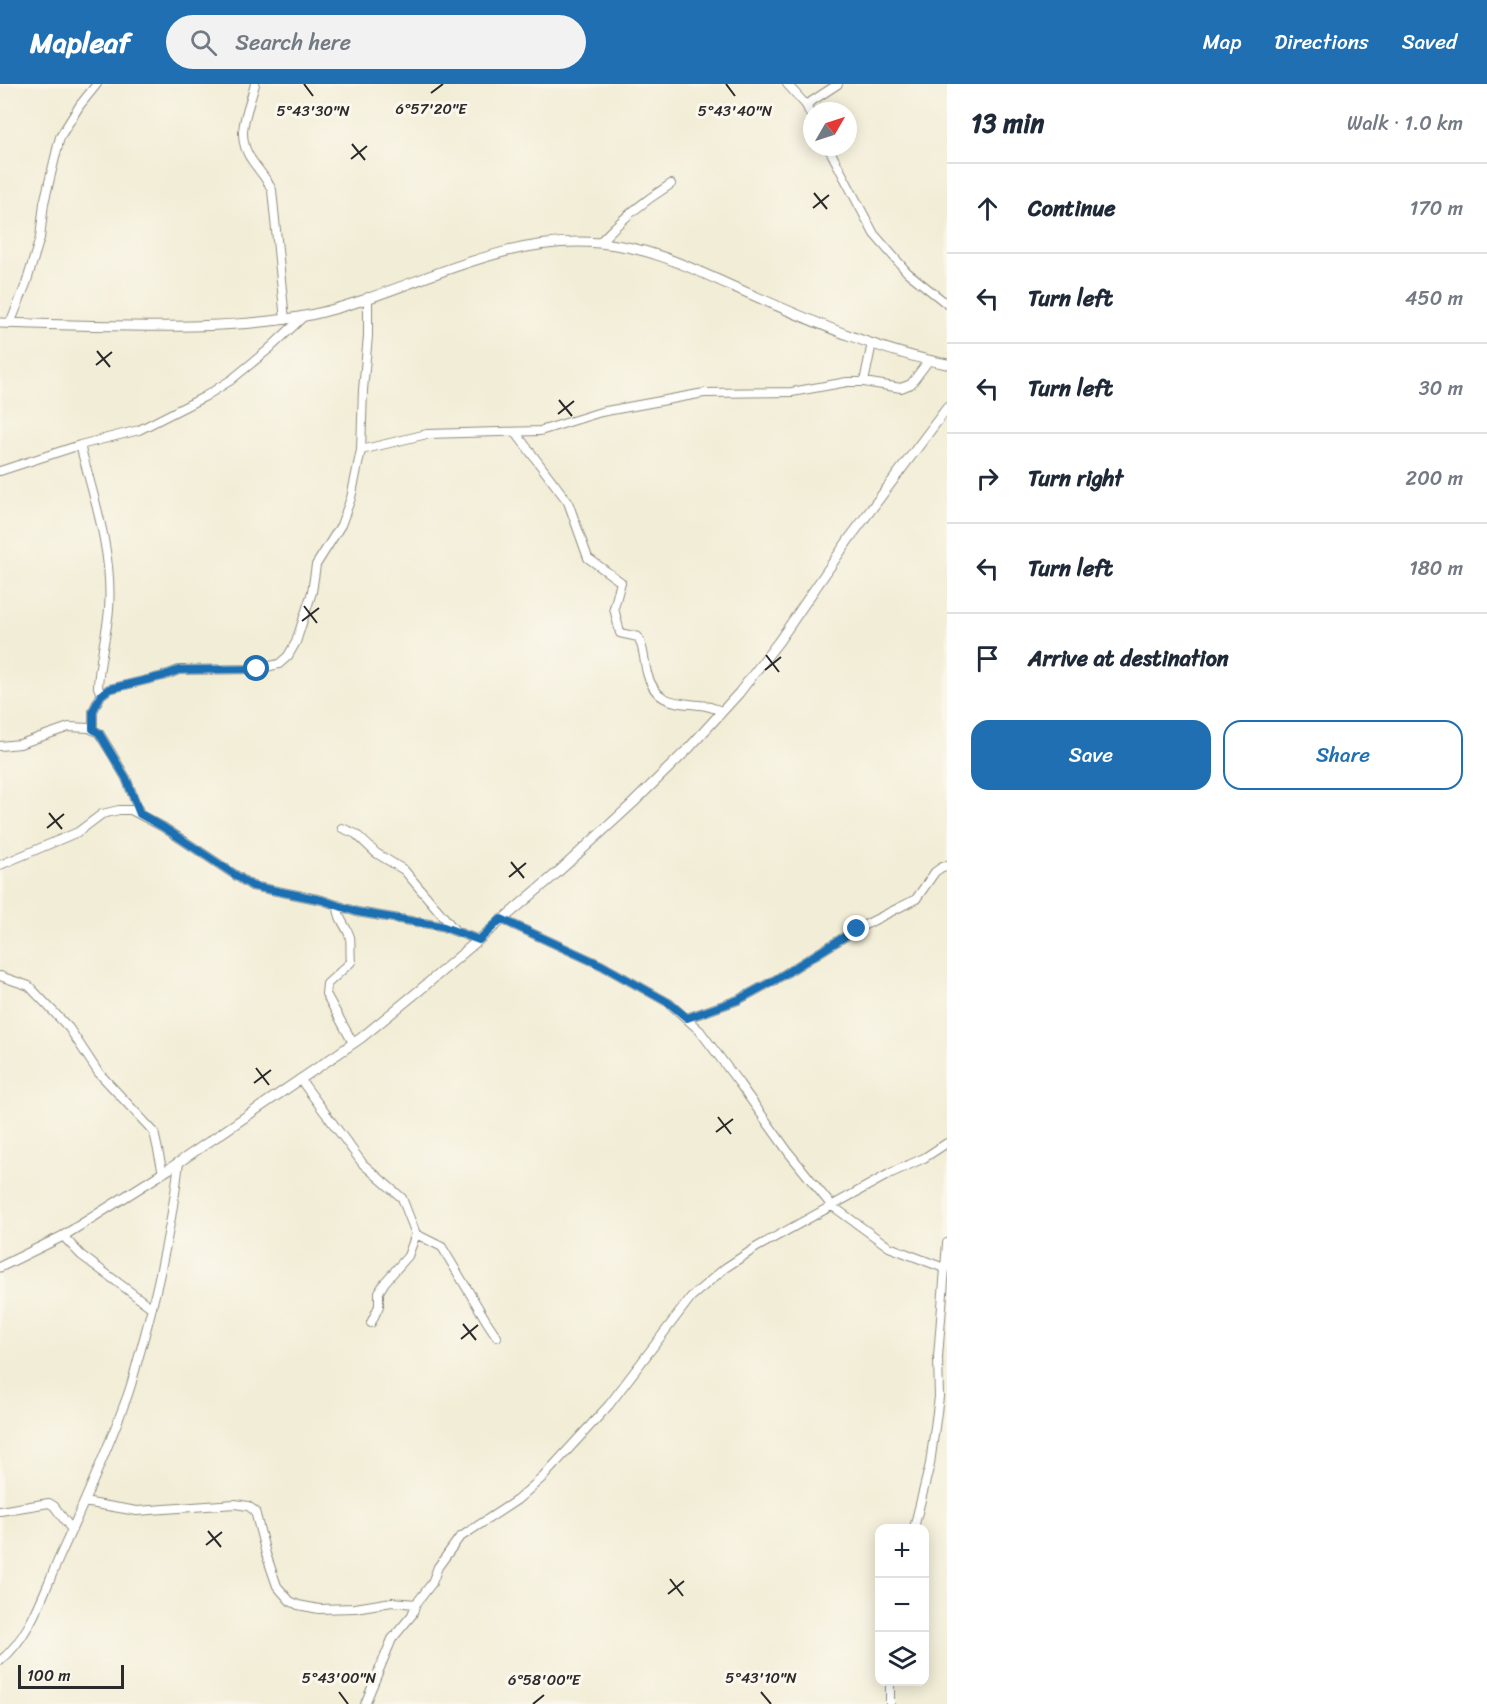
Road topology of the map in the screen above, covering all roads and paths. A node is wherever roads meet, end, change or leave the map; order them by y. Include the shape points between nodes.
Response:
1 (97, 84) edge
2 (255, 84) edge
3 (787, 84) edge
4 (838, 84) edge
5 (803, 102) edge
6 (811, 102) edge
7 (833, 156) edge
8 (671, 184) dead end
9 (599, 243) junction
10 (368, 297) junction
11 (947, 304) edge
12 (304, 316) junction
13 (285, 320) junction
14 (5, 324) edge
15 (872, 343) junction
16 (929, 360) junction
17 (947, 364) edge
18 (864, 382) junction
19 (947, 408) edge
20 (516, 433) junction
21 (80, 445) junction
22 (362, 450) junction
23 (0, 471) edge
24 (101, 695) junction
25 (93, 711) junction
26 (722, 711) junction
27 (78, 726) junction
28 (93, 729) junction
29 (0, 746) edge
30 (140, 814) junction
31 (342, 828) dead end
32 (0, 865) edge
33 (947, 866) edge
34 (338, 905) junction
35 (501, 919) junction
36 (454, 929) junction
37 (479, 940) junction
38 (0, 976) edge
39 (687, 1018) junction
40 (353, 1043) junction
41 (300, 1079) junction
42 (947, 1143) edge
43 (180, 1162) junction
44 (163, 1173) junction
45 (831, 1205) junction
46 (416, 1234) junction
47 (63, 1236) junction
48 (947, 1243) edge
49 (0, 1267) edge
50 (944, 1268) junction
51 (945, 1296) edge
52 (152, 1308) junction
53 (371, 1323) dead end
54 (497, 1337) dead end
55 (84, 1502) junction
56 (0, 1511) edge
57 (915, 1524) edge
58 (72, 1530) junction
59 (416, 1604) junction
60 (0, 1661) edge
61 (890, 1686) edge
62 (365, 1704) edge
63 (890, 1704) edge

1 - 14 street via 60,137 40,238 26,284
2 - 13 street via 242,126 242,140 248,156 272,190
3 - 5 street
4 - 6 street
7 - 11 street via 874,234 907,272
8 - 9 street via 644,200
9 - 10 street via 516,249
9 - 15 street via 663,256
10 - 12 street
10 - 22 street
12 - 13 street
12 - 21 street via 231,380 204,397 139,430
13 - 14 street via 128,327
15 - 16 street
15 - 18 street
16 - 17 street
16 - 18 street via 911,384 901,388
18 - 20 street via 792,392 704,393 601,412 540,431
19 - 26 street via 779,641
20 - 22 street via 427,434
20 - 26 street via 568,502 588,558 621,582 614,608 620,633 638,637 650,682 672,703
21 - 23 street
21 - 24 street via 107,562 109,608 98,687
22 - 24 street via 351,498 341,525 316,565 312,592 288,656 279,664 257,669 179,670 109,689
24 - 25 street
25 - 27 street
25 - 28 street
26 - 35 street via 632,804
27 - 28 street
27 - 29 street via 20,744
28 - 30 street via 126,778
30 - 32 street via 119,810 102,814 78,832
30 - 34 street via 252,886
31 - 36 street via 404,870
33 - 39 street via 935,872 916,899 857,929 738,1000
34 - 36 street via 357,912
34 - 40 street via 338,916 350,939 351,962 327,984 326,994
35 - 37 street
35 - 39 street via 601,965 669,1003
36 - 37 street
37 - 40 street
38 - 44 street via 29,986 69,1028 98,1072 154,1132
39 - 45 street
40 - 41 street
41 - 43 street
41 - 46 street via 363,1164 402,1198
42 - 45 street
43 - 44 street
43 - 52 street via 174,1210
44 - 47 street
45 - 50 street via 889,1248
45 - 59 street via 738,1259 691,1297 609,1404 543,1477 517,1500 459,1538
46 - 53 street via 408,1256 385,1282
46 - 54 street via 442,1247
47 - 49 street
47 - 52 street via 81,1255
48 - 50 street
50 - 51 street
51 - 57 street via 935,1430
52 - 55 street via 128,1394
55 - 58 street
55 - 59 street via 137,1511 248,1506 255,1511 277,1586 290,1601 319,1609 392,1602
56 - 58 street via 49,1503
58 - 60 street via 39,1609
59 - 62 street via 392,1639
61 - 63 street

